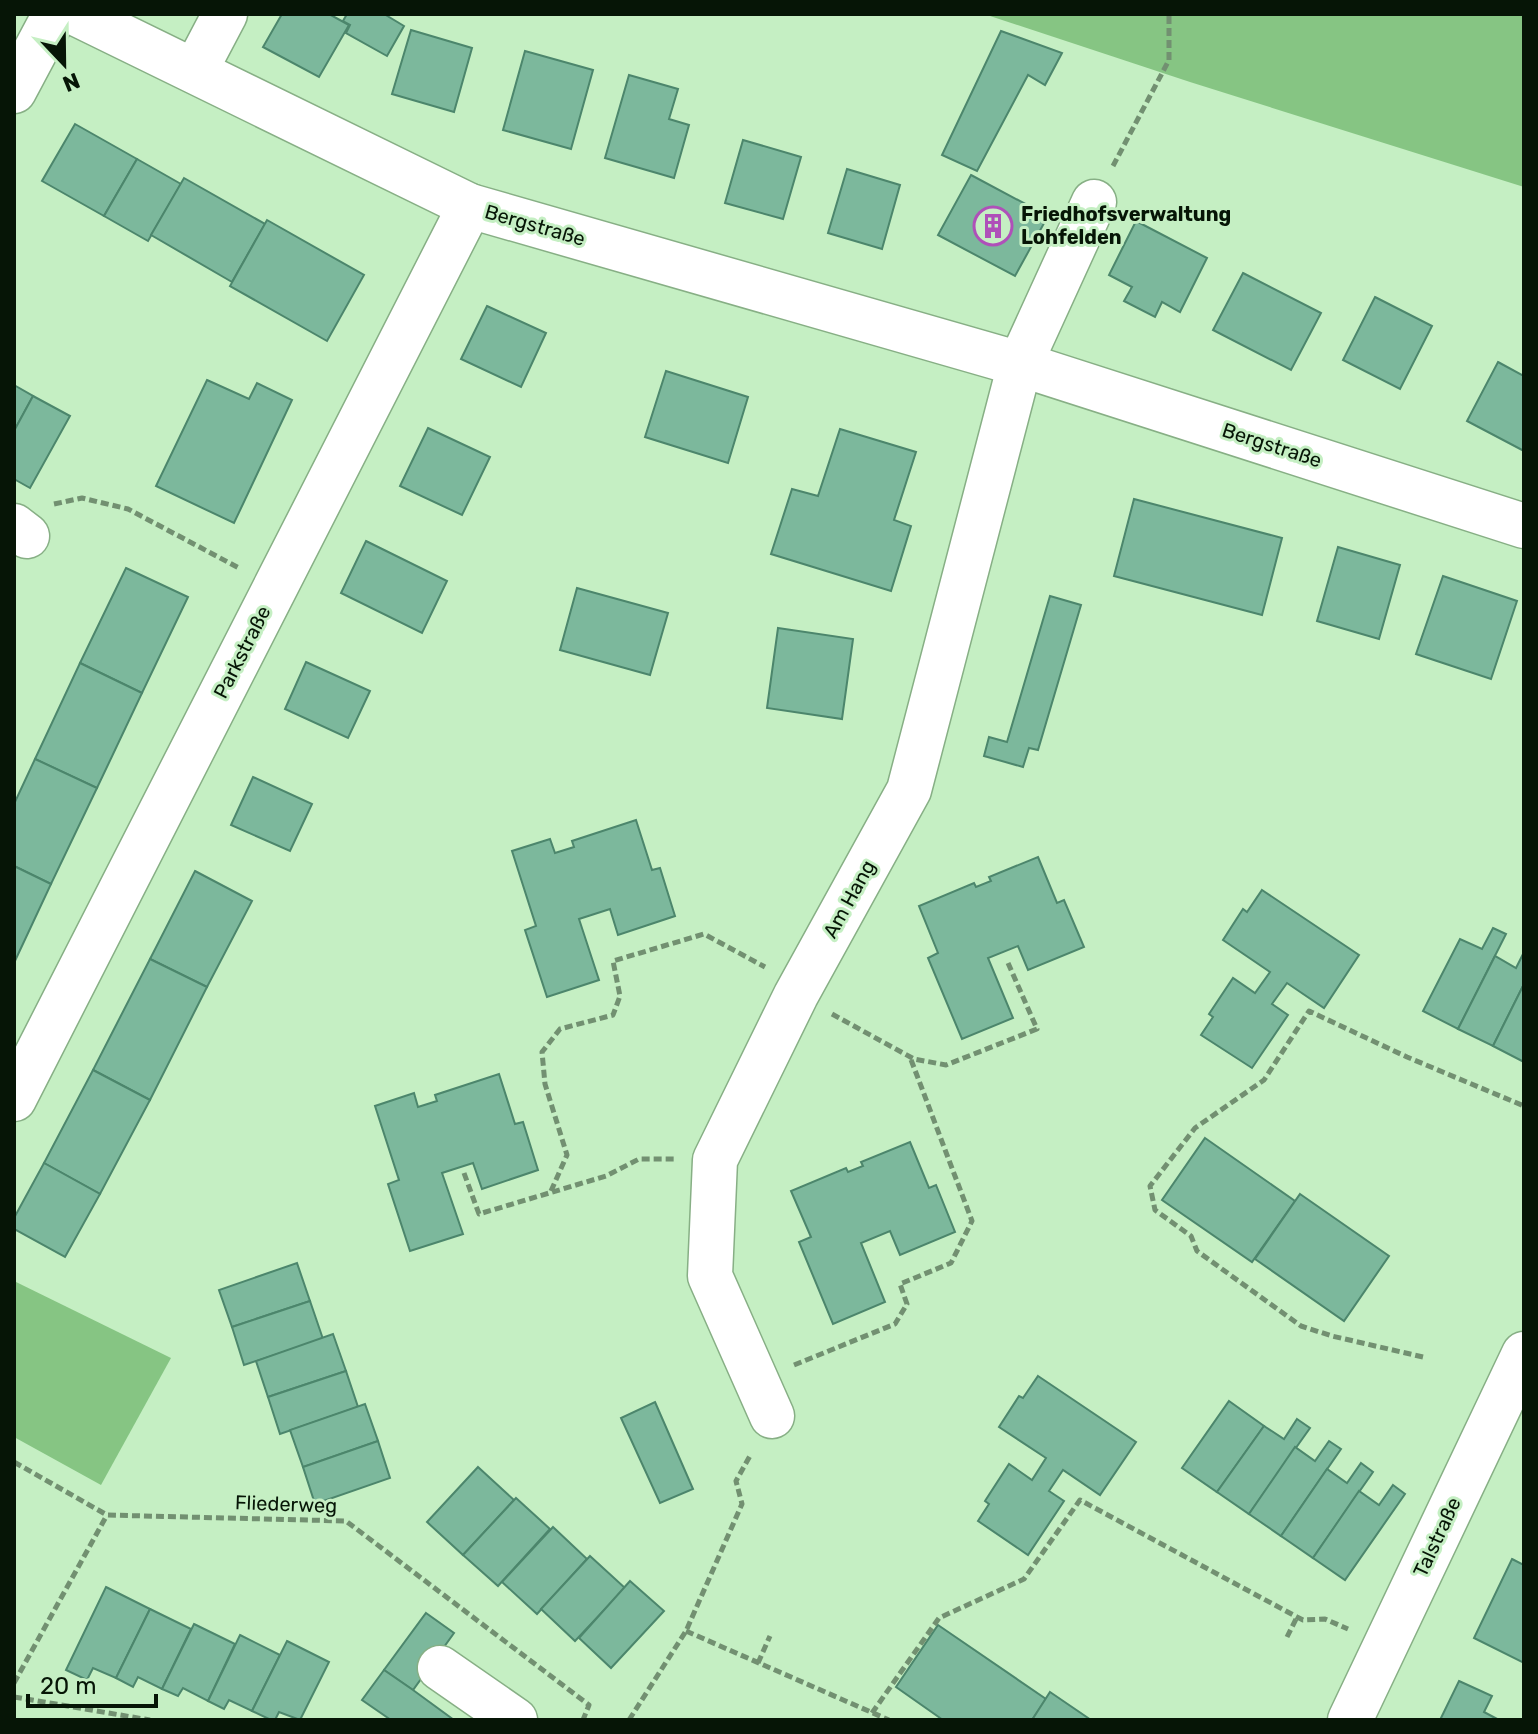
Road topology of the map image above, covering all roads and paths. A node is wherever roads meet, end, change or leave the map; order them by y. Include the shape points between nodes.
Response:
1 (55, 14) edge
2 (77, 14) edge
3 (225, 14) edge
4 (1169, 14) edge
5 (195, 71) junction
6 (14, 91) edge
7 (1094, 202) joint
8 (470, 206) junction
9 (1020, 364) junction
10 (1524, 526) edge
11 (20, 531) edge
12 (275, 588) junction
13 (1008, 963) dead end
14 (798, 990) junction
15 (910, 1057) junction
16 (14, 1099) edge
17 (1524, 1106) edge
18 (715, 1160) junction
19 (464, 1173) dead end
20 (551, 1191) junction
21 (1524, 1354) edge
22 (1423, 1357) dead end
23 (764, 1398) junction
24 (14, 1462) edge
25 (107, 1515) junction
26 (1297, 1617) junction
27 (686, 1631) junction
28 (770, 1636) dead end
29 (1287, 1637) dead end
30 (1385, 1646) junction
31 (758, 1663) junction
32 (440, 1668) dead end
33 (14, 1683) edge
34 (14, 1697) edge
35 (872, 1713) junction
36 (150, 1720) edge
37 (515, 1720) edge
38 (583, 1720) edge
39 (629, 1720) edge
40 (889, 1720) edge
41 (1350, 1720) edge

1 - 6 street
2 - 5 street, Bergstraße
3 - 5 street
4 - 7 path via 1169,60
5 - 8 street, Bergstraße
7 - 9 street
8 - 9 street, Bergstraße
8 - 12 street, Parkstraße
9 - 10 street, Bergstraße
9 - 14 street, Am Hang via 909,790
11 - 12 path via 47,506 82,498 128,509
12 - 16 street, Parkstraße
13 - 15 path via 1037,1029 946,1065
14 - 15 path
14 - 18 street, Am Hang
14 - 20 path via 704,934 613,961 620,996 613,1015 560,1029 542,1052 545,1084 567,1155
15 - 23 path via 972,1221 951,1263 900,1284 907,1304 895,1324
17 - 22 path via 1309,1011 1264,1080 1195,1128 1150,1186 1155,1210 1191,1236 1197,1251 1301,1326
18 - 20 path via 639,1159 606,1176
18 - 23 street, Am Hang via 710,1276
19 - 20 path via 479,1214
21 - 30 street, Talstraße
23 - 27 path via 736,1481 742,1504
24 - 25 path, Fliederweg
25 - 33 path
25 - 38 path, Fliederweg via 346,1521 589,1705
26 - 29 path
26 - 30 path via 1325,1619
26 - 35 path via 1080,1500 1024,1579 939,1618
27 - 31 path
27 - 39 path
28 - 31 path
30 - 41 street, Talstraße
31 - 35 path
32 - 37 street
34 - 36 path
35 - 40 path

